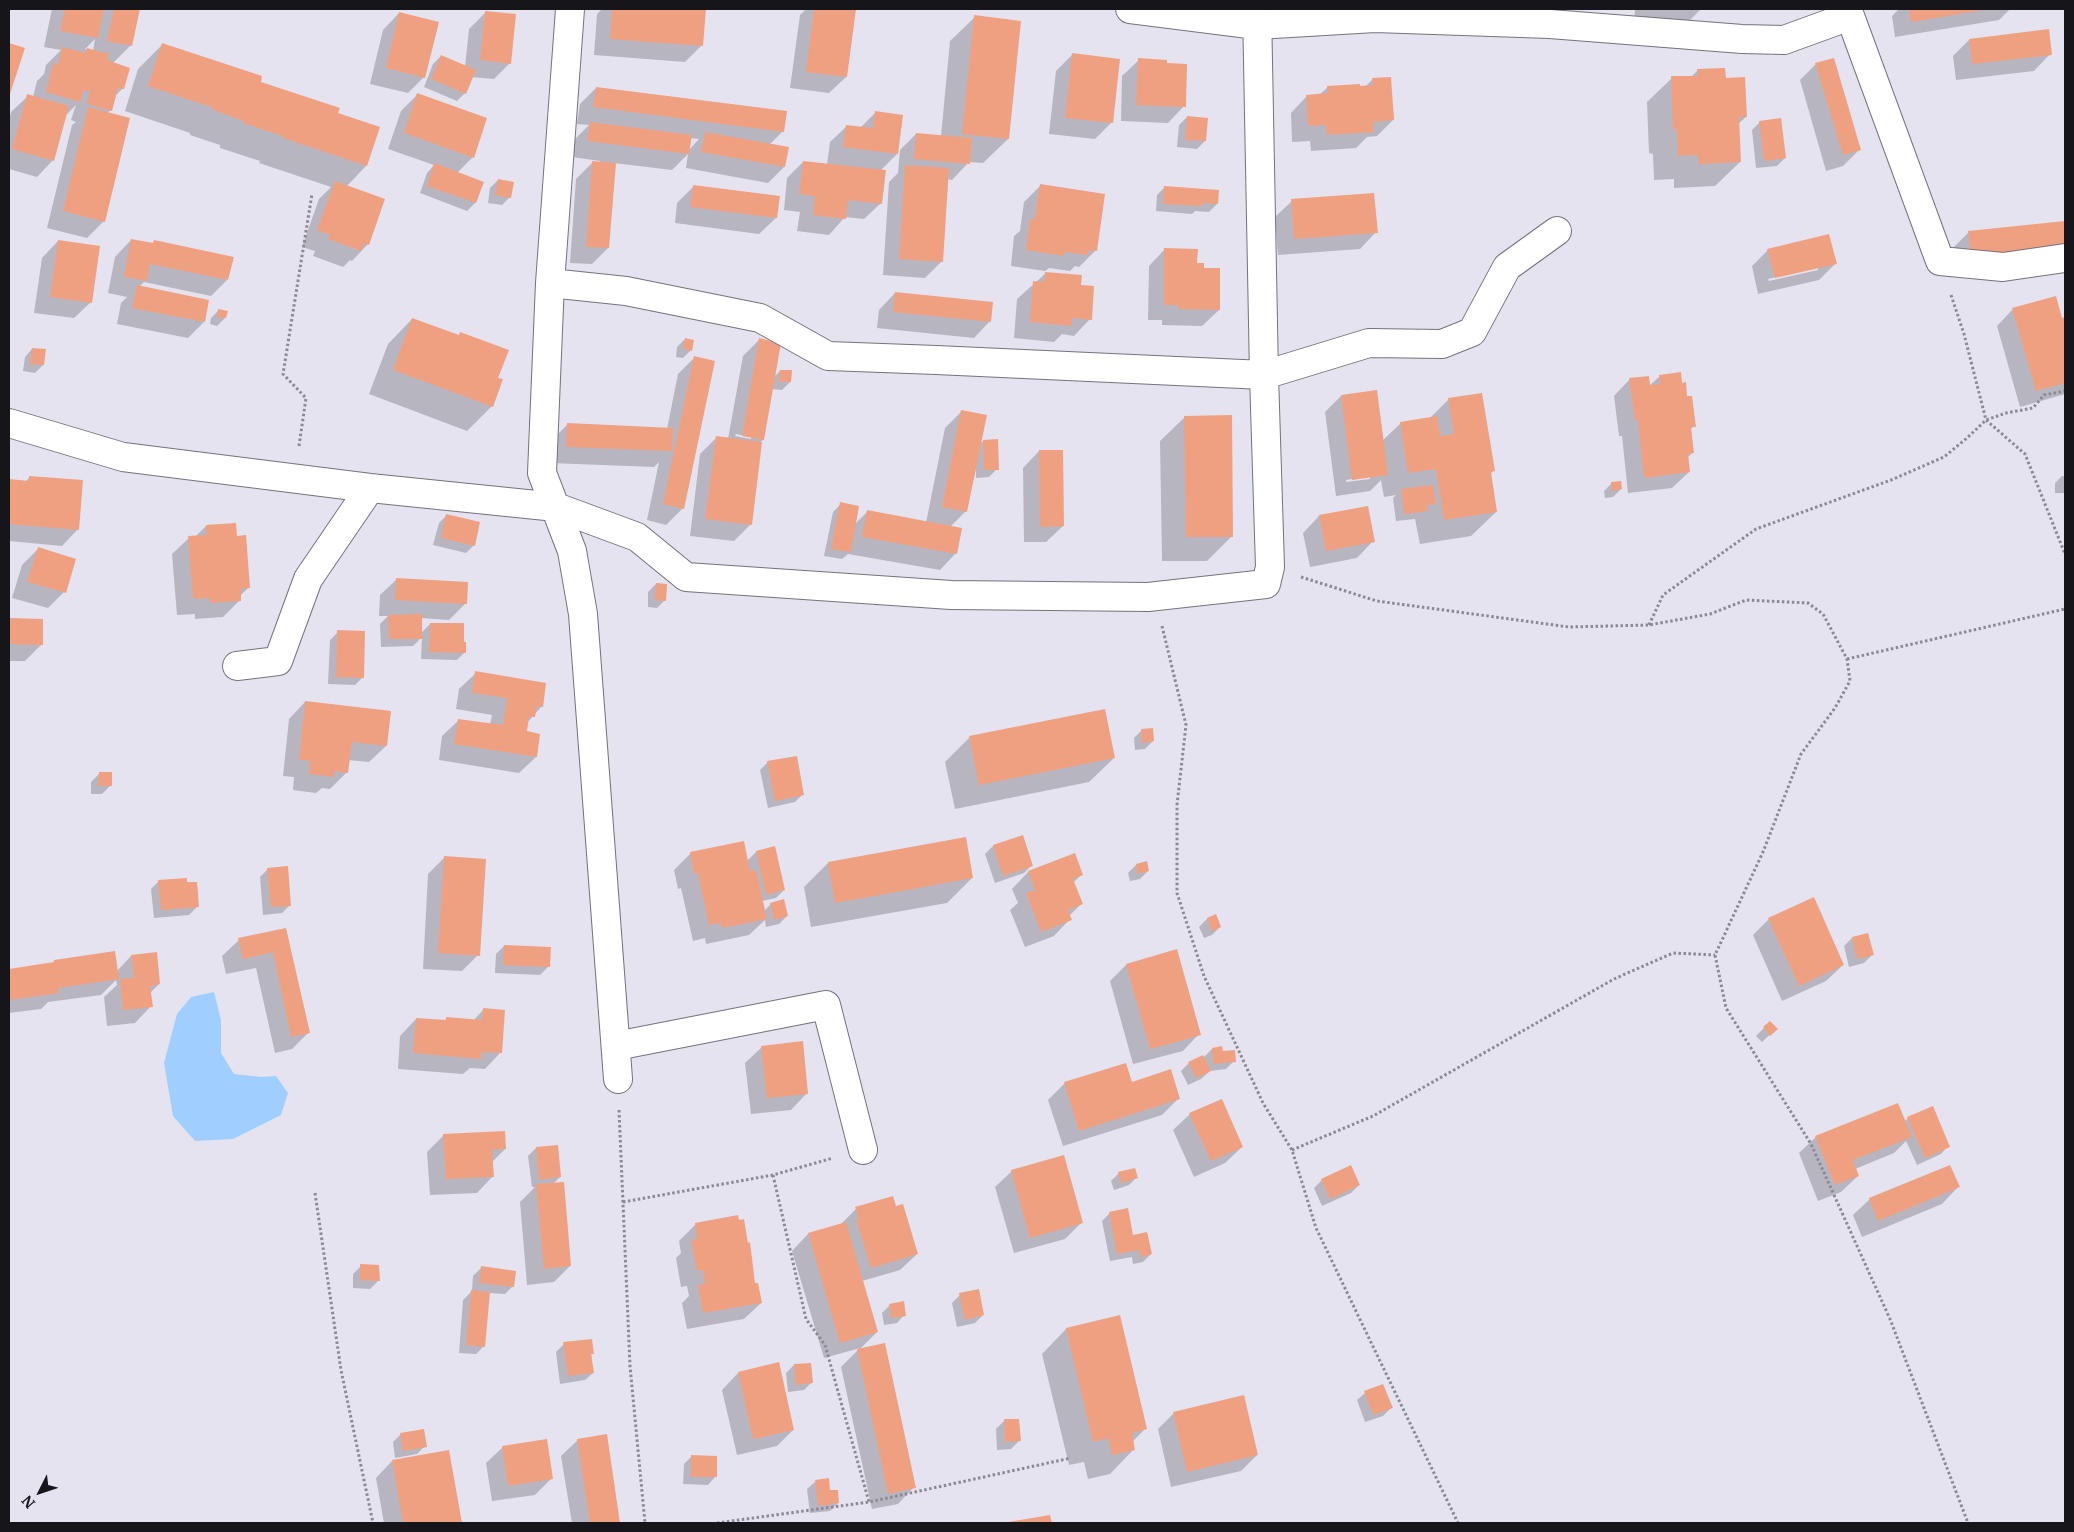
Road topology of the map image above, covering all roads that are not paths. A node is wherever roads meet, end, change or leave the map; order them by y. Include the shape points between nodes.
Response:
1 (570, 9) edge
2 (1130, 9) edge
3 (1257, 17) edge
4 (1557, 231) dead end
5 (2065, 258) edge
6 (550, 283) junction
7 (1264, 375) junction
8 (9, 423) edge
9 (370, 488) junction
10 (556, 506) junction
11 (237, 666) dead end
12 (616, 1046) junction
13 (618, 1079) road end
14 (863, 1150) road end

1 - 6 street
2 - 3 street
3 - 5 street via 1550,24 1784,40 1850,16 1940,261 2003,267
3 - 7 street
4 - 7 street via 1507,267 1472,332 1442,344 1369,343
6 - 7 street via 626,291 760,318 828,356
6 - 10 street via 542,473
7 - 10 street via 1270,567 1266,584 1148,597 951,595 686,577 637,537
8 - 9 street via 123,457
9 - 10 street
9 - 11 street via 308,579 278,661
10 - 12 street via 572,551 583,614
12 - 13 street
12 - 14 street via 826,1005

